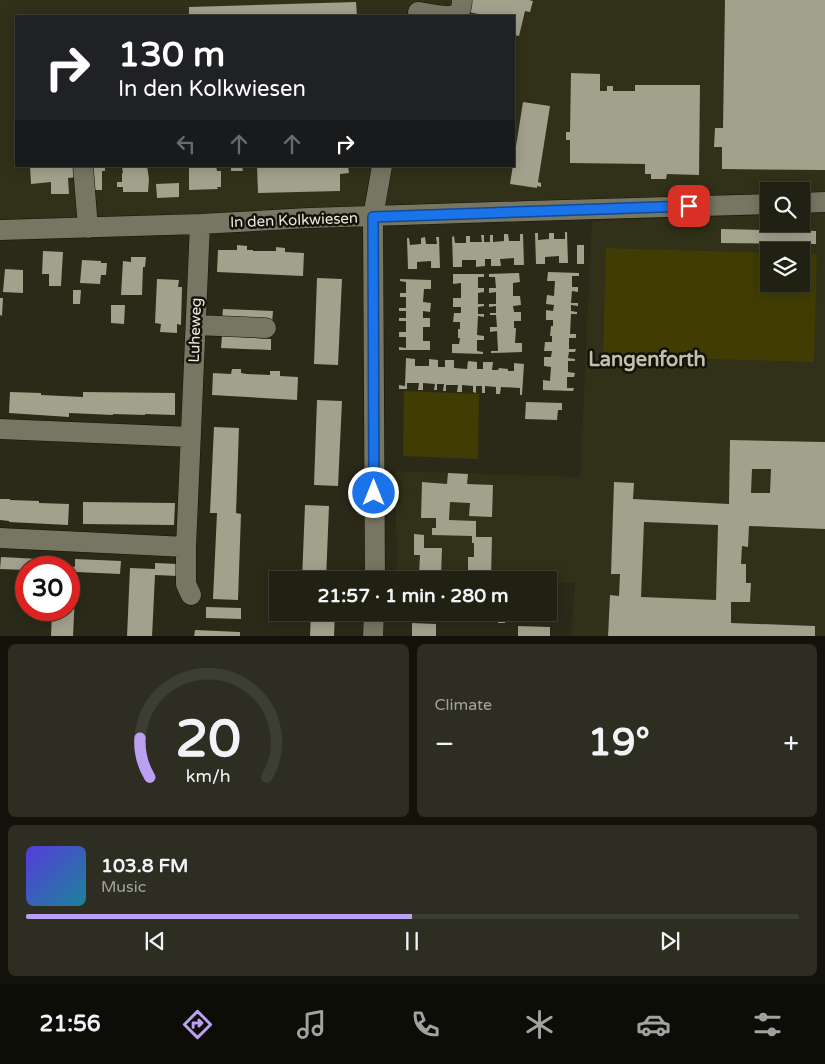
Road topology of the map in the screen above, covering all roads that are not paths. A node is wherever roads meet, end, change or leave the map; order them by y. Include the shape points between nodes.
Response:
1 (462, 0) edge
2 (419, 9) edge
3 (436, 15) edge
4 (445, 15) edge
5 (83, 167) edge
6 (382, 167) edge
7 (825, 202) edge
8 (810, 203) edge
9 (760, 204) edge
10 (373, 217) junction
11 (200, 224) junction
12 (88, 228) junction
13 (0, 230) edge
14 (196, 325) junction
15 (266, 328) dead end
16 (0, 429) edge
17 (191, 437) junction
18 (0, 538) edge
19 (186, 547) junction
20 (375, 571) edge
21 (191, 595) dead end
22 (374, 621) edge
23 (373, 636) edge

1 - 4 street via 457,13
2 - 3 street
5 - 12 street
6 - 10 street
7 - 8 street
9 - 10 street, In den Kolkwiesen
10 - 11 street, In den Kolkwiesen
10 - 20 street
11 - 12 street, In den Kolkwiesen
11 - 14 street, Luheweg
12 - 13 street, In den Kolkwiesen
14 - 15 street
14 - 17 street, Luheweg
16 - 17 street
17 - 19 street, Luheweg
18 - 19 street
19 - 21 street, Luheweg via 186,584
22 - 23 street

